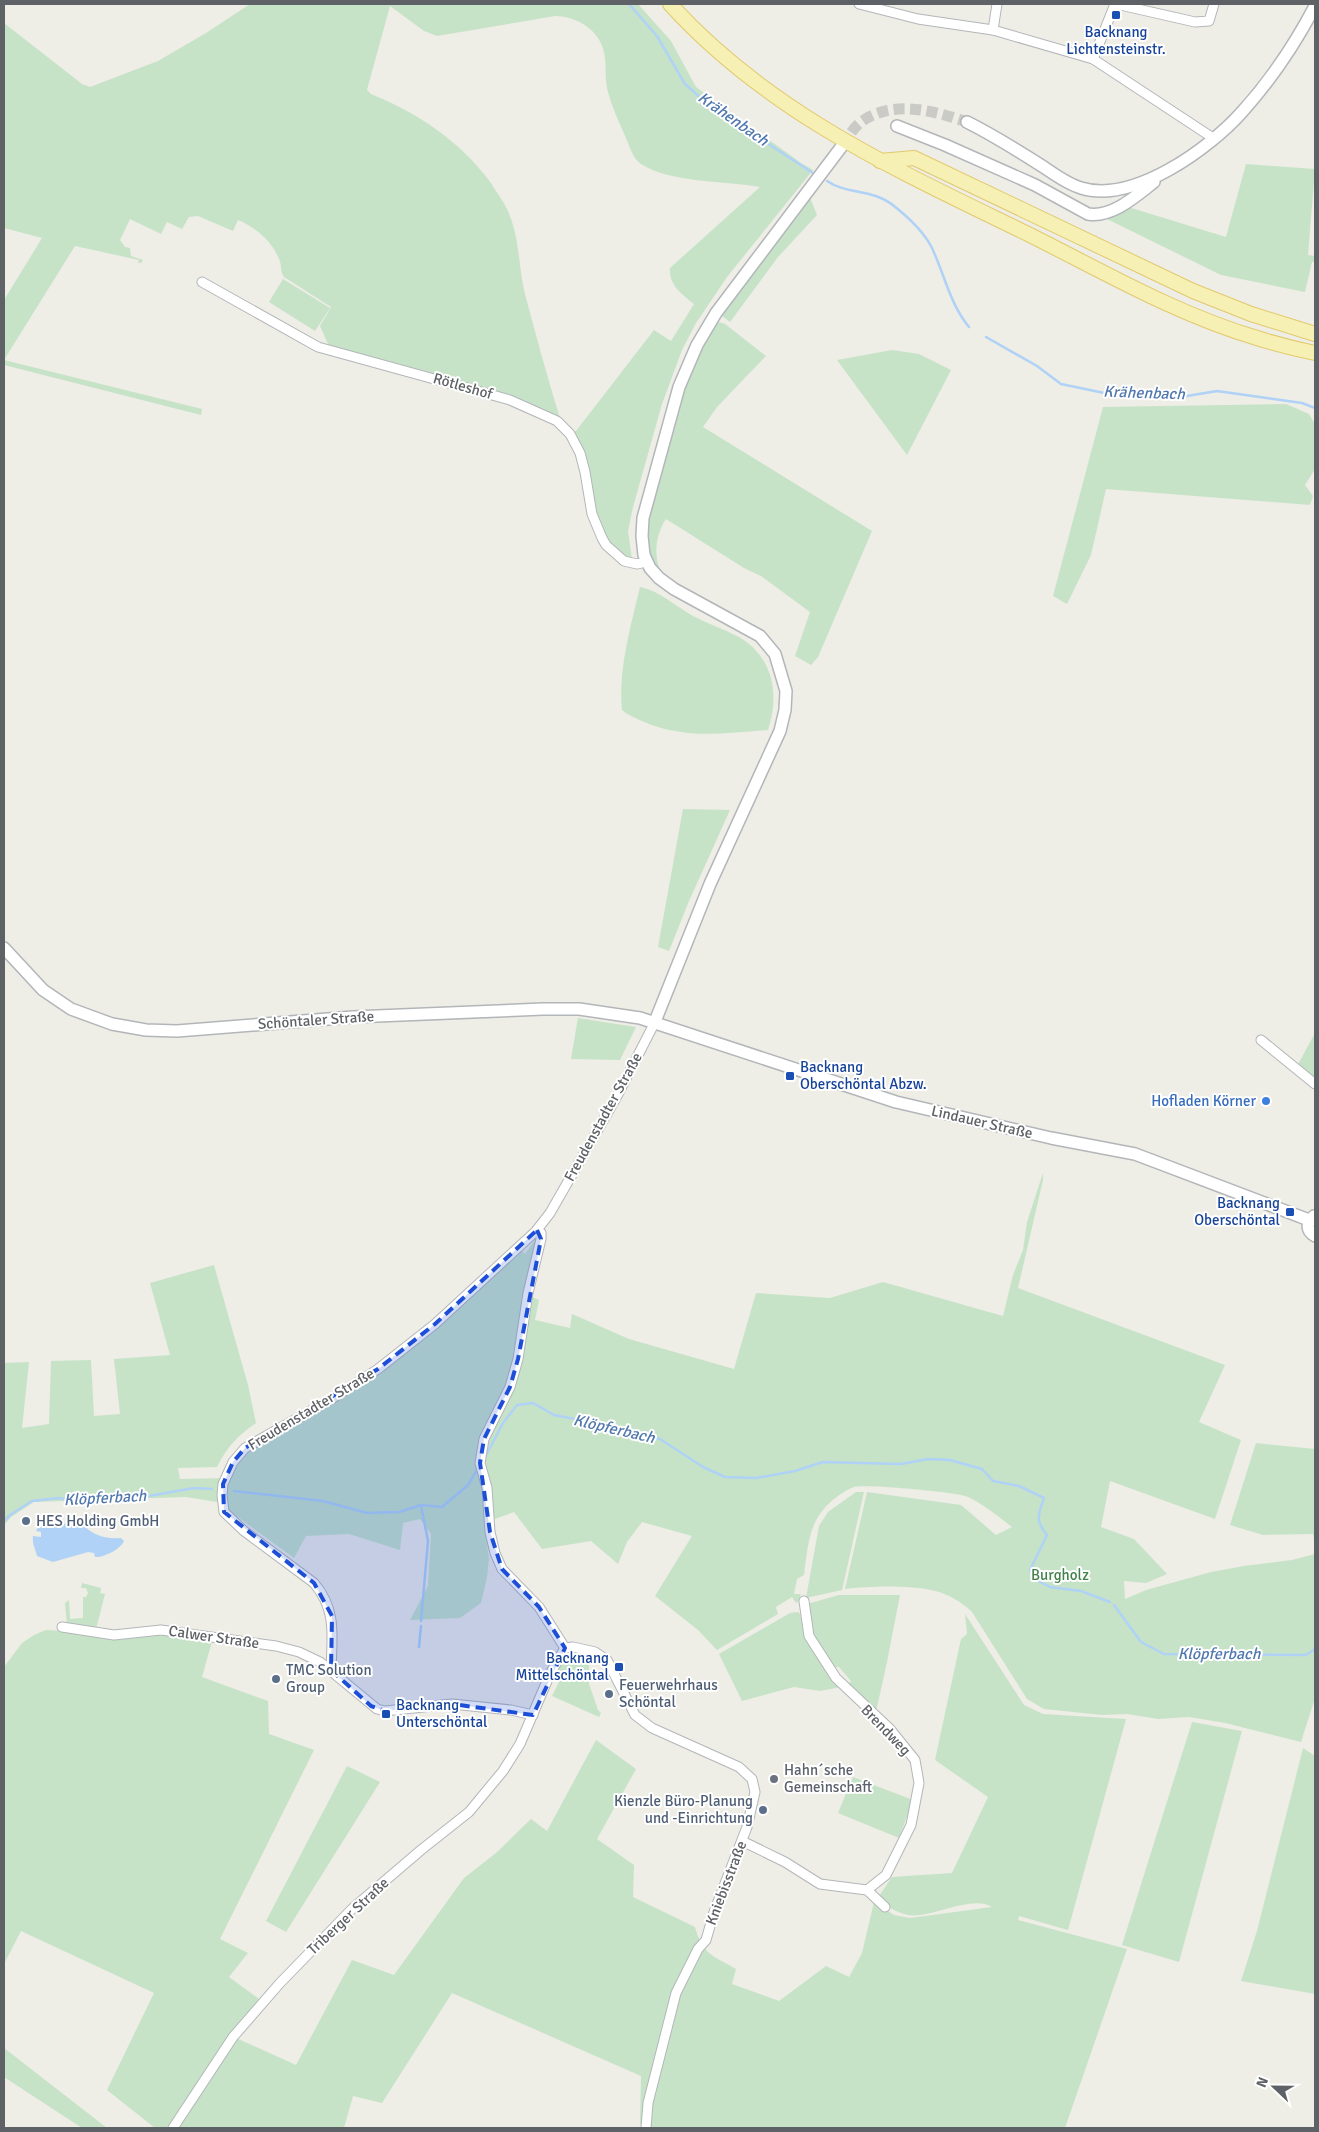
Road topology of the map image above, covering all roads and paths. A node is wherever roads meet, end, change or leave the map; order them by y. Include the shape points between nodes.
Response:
1 (670, 4) edge
2 (682, 4) edge
3 (859, 4) edge
4 (997, 4) edge
5 (1115, 4) edge
6 (1214, 4) edge
7 (1315, 6) edge
8 (690, 26) junction
9 (993, 30) junction
10 (1094, 59) junction
11 (967, 122) tunnel mouth
12 (897, 126) dead end
13 (1213, 138) junction
14 (842, 146) tunnel mouth
15 (879, 162) junction
16 (1178, 165) junction
17 (202, 282) dead end
18 (1315, 334) edge
19 (1315, 353) edge
20 (646, 562) junction
21 (4, 948) edge
22 (654, 1024) junction
23 (1261, 1040) dead end
24 (1315, 1084) edge
25 (1312, 1217) edge
26 (537, 1230) junction
27 (1315, 1236) edge
28 (804, 1601) dead end
29 (62, 1627) dead end
30 (565, 1648) junction
31 (331, 1670) junction
32 (532, 1715) junction
33 (742, 1841) junction
34 (867, 1890) junction
35 (885, 1907) dead end
36 (173, 2128) edge
37 (646, 2128) edge

1 - 8 main road
2 - 8 main road
3 - 9 street via 918,19
4 - 9 street
5 - 6 street via 1195,22 1209,21
5 - 10 street
7 - 13 street via 1301,34 1247,107
8 - 15 main road via 785,103
9 - 10 street
10 - 13 street
11 - 16 street via 1081,188 1102,191 1128,187
12 - 16 street via 985,162 1044,190 1080,212 1095,215 1114,210
13 - 16 street
14 - 20 street via 716,313 697,345 679,387 644,518 642,536
15 - 18 main road via 914,158 1193,291
15 - 19 main road via 1195,315 1256,338
17 - 20 street, Rötleshof via 318,347 510,400 557,421 570,434 580,453 592,514 606,545 630,564
20 - 22 street via 674,589 760,636 776,654 786,691 780,732 710,884
21 - 22 street, Schöntaler Straße via 43,990 71,1009 112,1024 146,1030 177,1031 353,1017 570,1009 625,1016
22 - 25 street, Lindauer Straße via 896,1102 1136,1154
22 - 26 street, Freudenstadter Straße via 616,1098 555,1205
23 - 24 street
25 - 27 street, Lindauer Straße via 1308,1228
26 - 30 street via 541,1239 528,1292 518,1358 510,1388 484,1439 480,1463 489,1502 492,1538 502,1569 539,1607
26 - 31 street, Freudenstadter Straße via 435,1324 378,1369 246,1448 227,1474 222,1495 224,1512 244,1531 314,1583 327,1602 332,1616
28 - 34 street, Brendweg via 809,1636 831,1671 890,1729 916,1760 919,1783 910,1825 886,1876
29 - 31 street, Calwer Straße via 114,1636 161,1630 276,1646 299,1652
30 - 32 street
30 - 33 street, Kniebisstraße via 573,1646 595,1652 606,1660 636,1715 652,1728 739,1767 752,1779 755,1792
31 - 32 street via 377,1709 452,1704
32 - 36 street, Triberger Straße via 520,1744 503,1771 470,1812 352,1909 280,1983 233,2037
33 - 34 street via 820,1884
33 - 37 street, Kniebisstraße via 706,1940 698,1949 676,1993 648,2103
34 - 35 street

